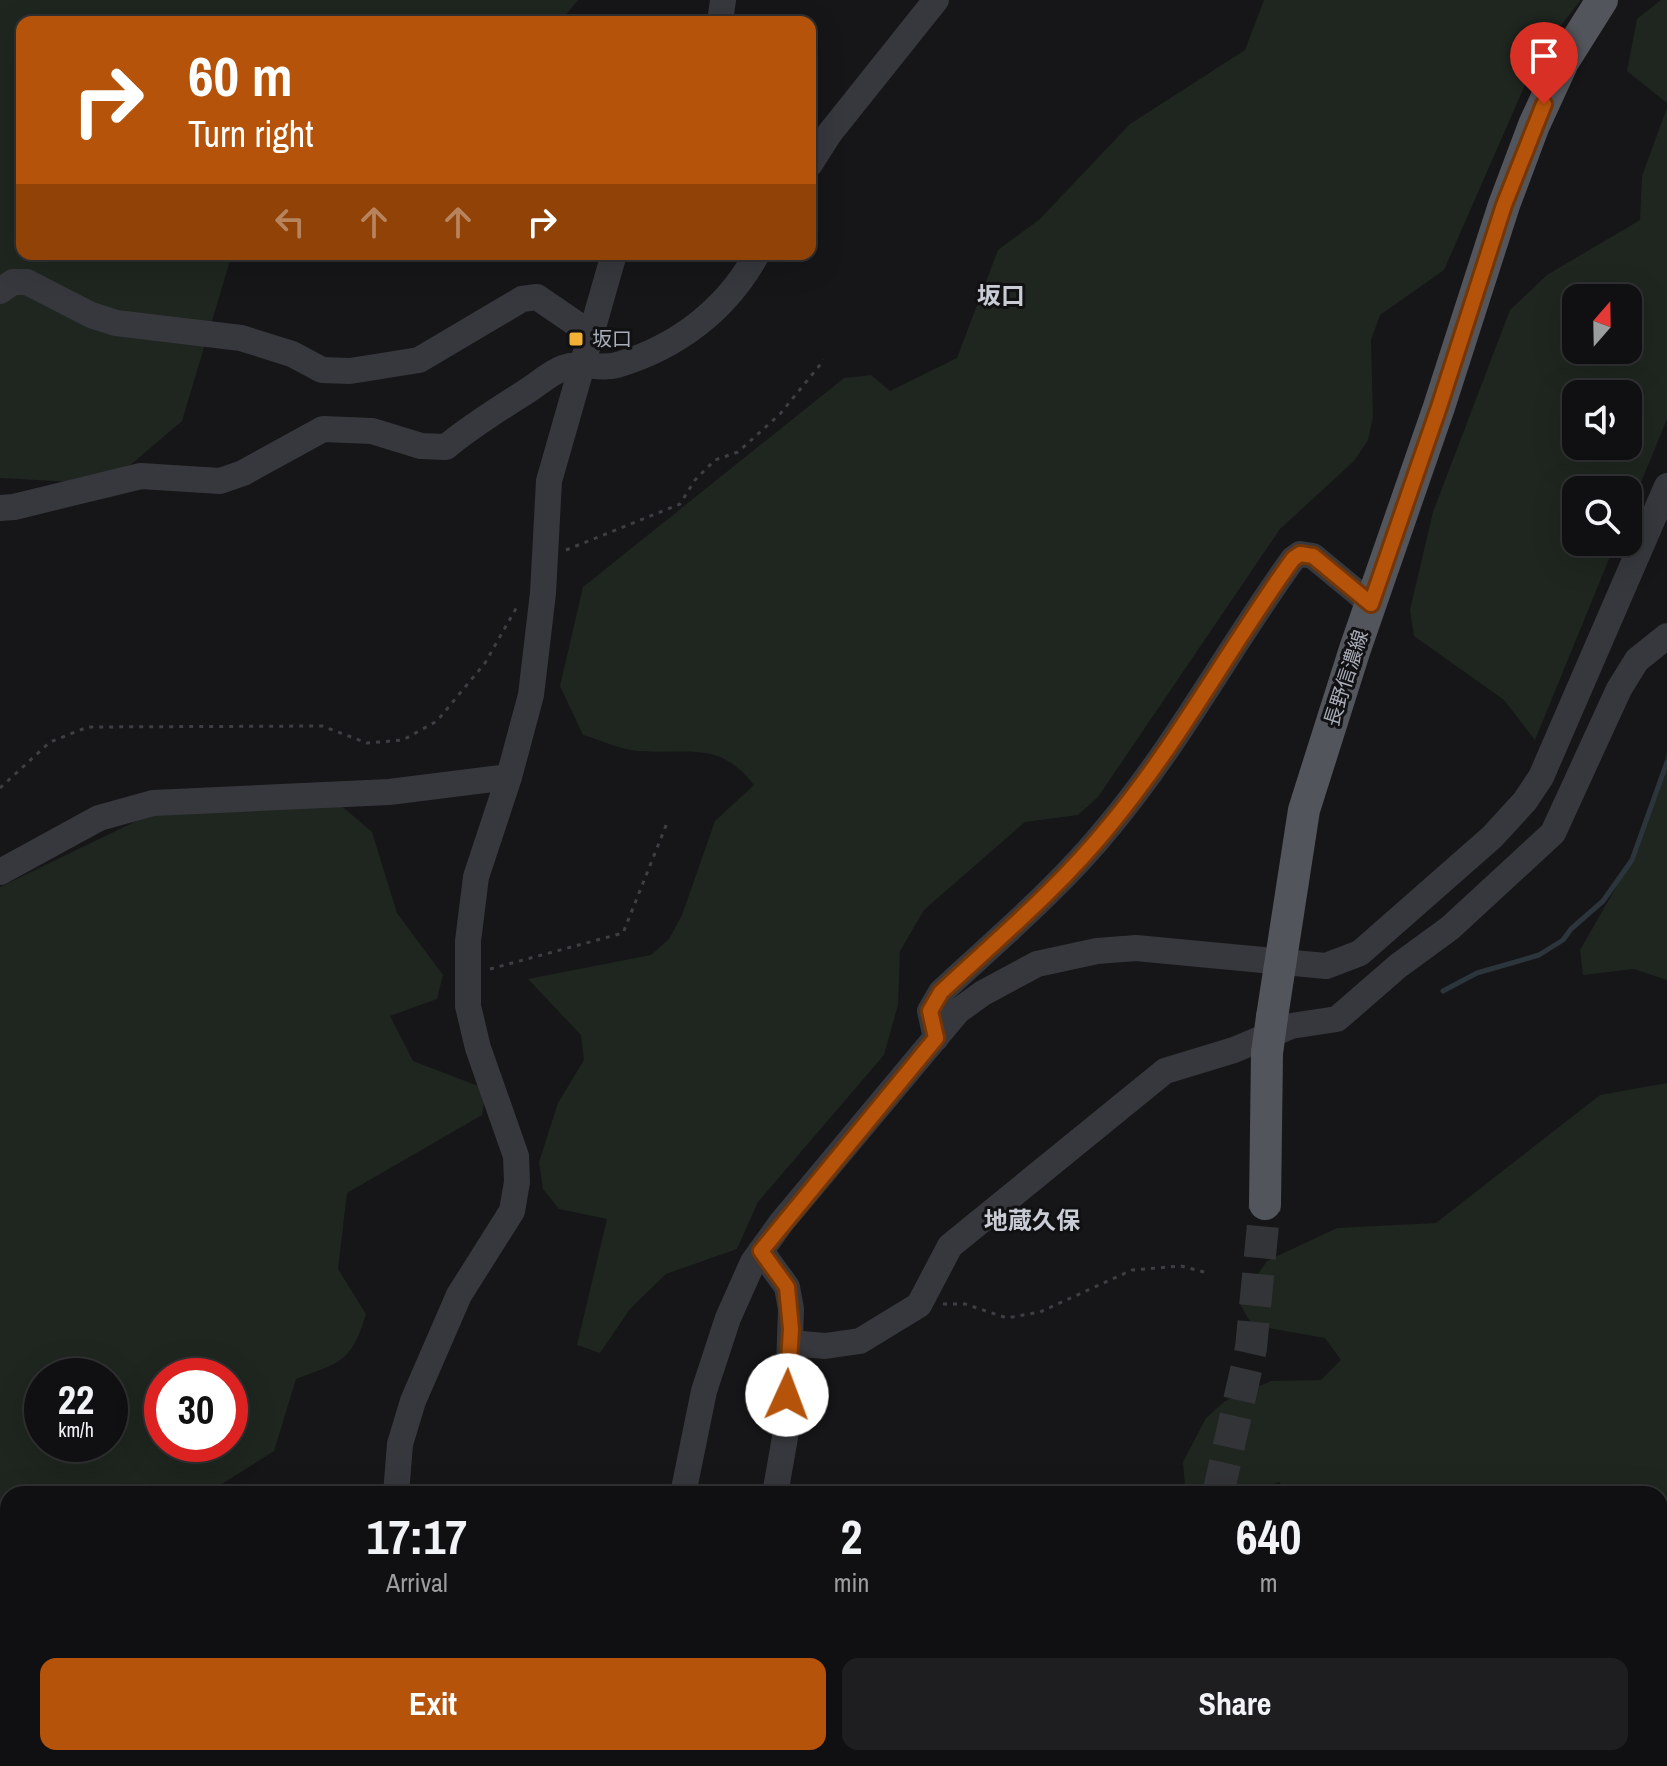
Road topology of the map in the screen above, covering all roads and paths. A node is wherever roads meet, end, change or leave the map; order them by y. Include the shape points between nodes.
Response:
1 (936, 0) edge
2 (1602, 0) edge
3 (816, 155) edge
4 (612, 260) edge
5 (753, 260) edge
6 (0, 291) edge
7 (591, 334) junction
8 (824, 360) dead end
9 (582, 363) junction
10 (1667, 486) edge
11 (0, 508) edge
12 (545, 558) junction
13 (522, 598) dead end
14 (1371, 604) junction
15 (1667, 636) edge
16 (509, 777) junction
17 (0, 788) edge
18 (667, 823) dead end
19 (0, 872) edge
20 (1281, 961) junction
21 (468, 978) junction
22 (936, 1038) junction
23 (1265, 1204) tunnel mouth
24 (761, 1251) junction
25 (1204, 1272) dead end
26 (919, 1305) junction
27 (790, 1343) junction
28 (397, 1486) edge
29 (685, 1486) edge
30 (776, 1486) edge

1 - 3 street
2 - 14 main road, 長野信濃線 via 1563,62 1534,125
4 - 7 street
5 - 9 street via 716,312 696,327 613,367
6 - 7 street via 13,282 27,282 116,323 241,338 322,370 419,360 522,299 537,297
7 - 9 street
8 - 12 path via 780,414 738,452 715,460 680,504
9 - 11 street via 561,369 446,447 421,446 372,431 323,429 220,481 141,476
9 - 12 street via 549,481
10 - 20 street via 1541,777 1525,801 1492,837 1360,953 1326,966
12 - 16 street via 531,695
13 - 17 path via 485,663 437,721 403,740 367,743 322,726 88,727 50,742
14 - 20 main road, 長野信濃線 via 1304,810
14 - 22 street via 1313,556 1293,559 1112,824 1061,882 941,992 930,1011
15 - 26 street via 1637,660 1619,689 1553,833 1450,928 1337,1019 1291,1026 1165,1071 950,1246
16 - 19 street via 389,792 153,803 99,818
16 - 21 street via 476,877
18 - 21 path via 623,933
20 - 22 street via 1136,948 1064,957 1037,964 983,993 958,1011
20 - 23 main road, 長野信濃線, bridge via 1267,1053
21 - 28 street via 471,1020 516,1156 517,1182 512,1211 459,1295 413,1401 400,1444
22 - 24 street
24 - 27 street via 787,1287
24 - 29 street via 728,1318 704,1391
25 - 26 path via 1181,1266 1132,1270 1040,1312 1007,1318 965,1304
26 - 27 street via 860,1341
27 - 30 street via 787,1426

